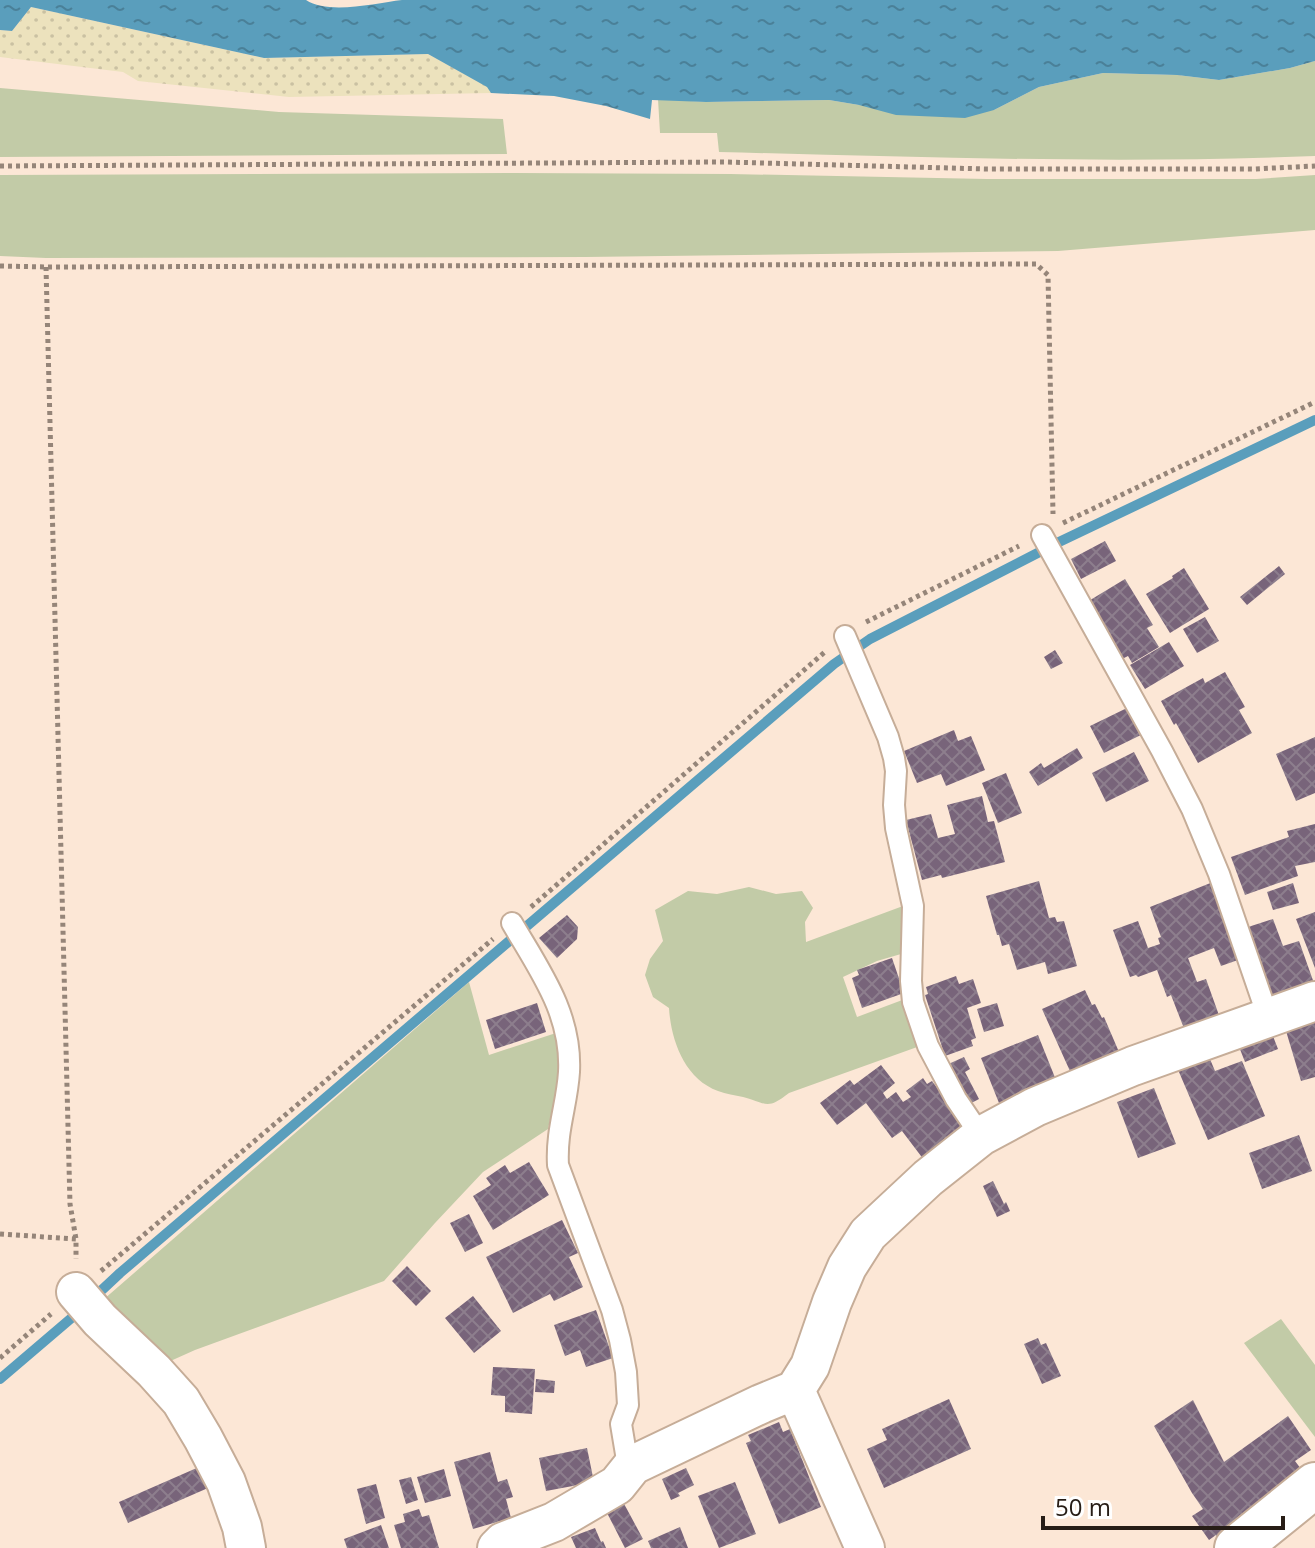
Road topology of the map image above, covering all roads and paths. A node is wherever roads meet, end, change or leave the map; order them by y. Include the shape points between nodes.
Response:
1 (0, 166) edge
2 (1315, 166) edge
3 (0, 266) edge
4 (46, 267) junction
5 (1315, 402) edge
6 (1042, 535) joint
7 (845, 636) junction
8 (512, 923) junction
9 (1315, 1001) edge
10 (1268, 1017) junction
11 (981, 1136) junction
12 (0, 1234) edge
13 (76, 1239) junction
14 (76, 1292) junction
15 (0, 1358) edge
16 (795, 1390) junction
17 (633, 1465) junction
18 (1315, 1485) edge
19 (246, 1548) edge
20 (497, 1548) edge
21 (865, 1548) edge
22 (1237, 1548) edge

1 - 2 path
3 - 4 path
4 - 5 path via 1036,264 1048,275 1053,527
4 - 13 path via 70,1204
6 - 7 path
6 - 10 lane via 1192,809
7 - 8 path
7 - 11 lane via 888,737 896,771 896,828 913,906 913,1002 928,1046
8 - 14 path
8 - 17 lane via 561,1011 568,1040 558,1165 620,1340 628,1405 621,1424
9 - 10 street
10 - 11 street via 1133,1066
11 - 16 street via 868,1234 847,1267 810,1366
12 - 13 path
13 - 14 path
14 - 15 path
14 - 19 street via 181,1401 226,1482
16 - 17 street
16 - 21 street
17 - 20 street via 617,1485
18 - 22 main road

